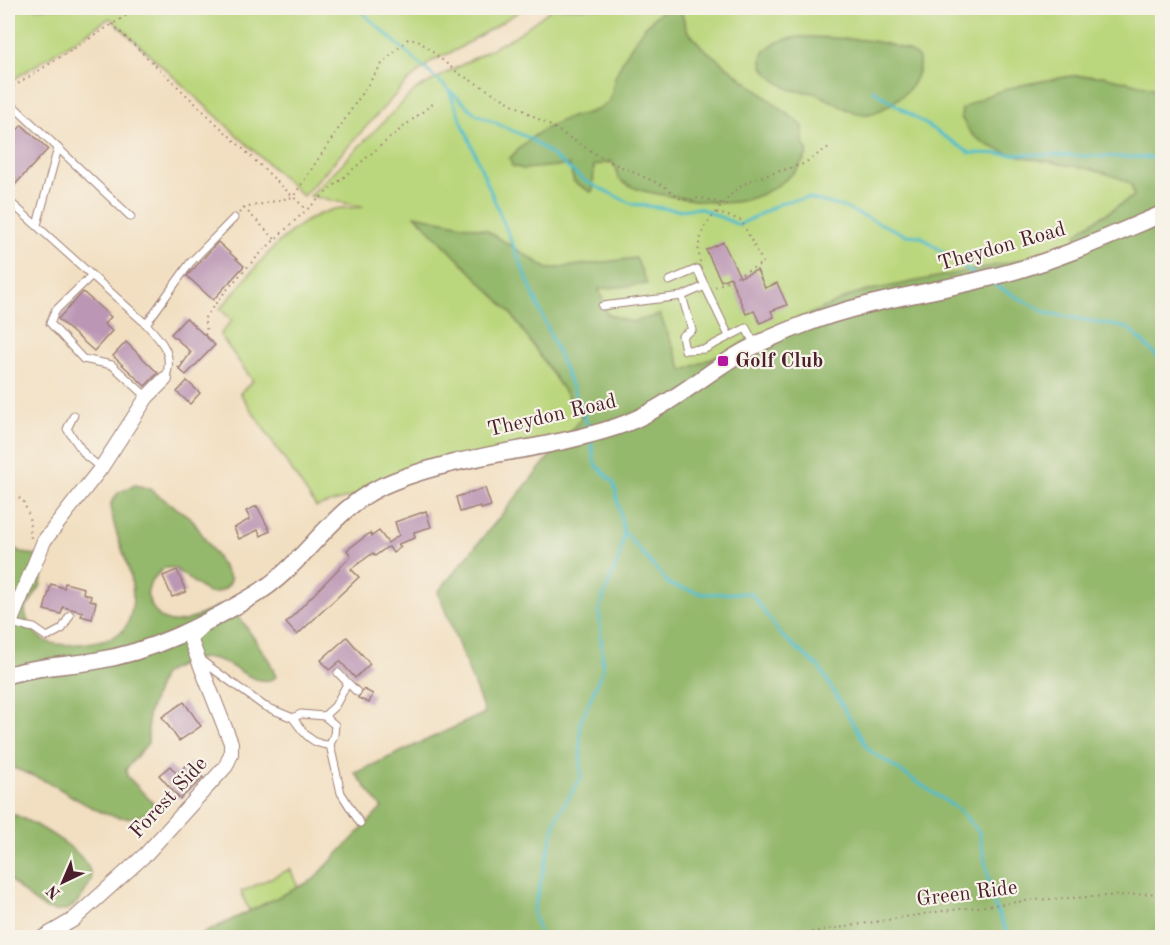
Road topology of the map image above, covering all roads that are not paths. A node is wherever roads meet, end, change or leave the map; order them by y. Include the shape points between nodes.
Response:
1 (8, 101) edge
2 (58, 148) junction
3 (8, 200) edge
4 (1162, 214) edge
5 (131, 217) dead end
6 (234, 218) road end
7 (37, 225) junction
8 (91, 276) junction
9 (669, 281) dead end
10 (706, 289) junction
11 (682, 296) junction
12 (602, 306) dead end
13 (147, 324) junction
14 (729, 336) junction
15 (755, 345) junction
16 (165, 379) joint
17 (147, 397) junction
18 (74, 415) dead end
19 (101, 468) junction
20 (70, 615) dead end
21 (210, 618) junction
22 (8, 626) edge
23 (197, 657) junction
24 (338, 673) dead end
25 (8, 675) edge
26 (346, 684) junction
27 (357, 692) dead end
28 (324, 716) junction
29 (293, 718) junction
30 (330, 745) junction
31 (360, 823) dead end
32 (42, 938) edge

1 - 2 lane
2 - 5 lane
2 - 7 lane
3 - 7 lane
4 - 15 street, Theydon Road via 1082,248 998,276 856,305
6 - 13 lane via 190,262
7 - 8 lane
8 - 13 lane
8 - 17 lane via 55,311 50,323 83,359 111,365
9 - 10 lane via 697,269
10 - 11 lane
10 - 14 lane
11 - 12 lane
11 - 14 lane via 692,330 682,336 685,350 705,349
13 - 16 lane via 165,344 170,366
14 - 15 lane via 746,327
15 - 21 street, Theydon Road via 672,399 617,427 467,458 369,493 332,521 271,585
16 - 17 street
17 - 19 street
18 - 19 lane via 67,429 86,456
19 - 22 street via 44,541
20 - 22 lane via 62,629 47,637 34,628
21 - 23 street, Forest Side via 193,635 191,641
21 - 25 street, Theydon Road via 166,642 132,653 34,667
23 - 29 lane via 264,706
23 - 32 street, Forest Side via 231,742 226,766 146,854 73,920
24 - 26 lane
26 - 27 lane
26 - 28 lane via 335,706
28 - 29 lane via 301,714
28 - 30 lane via 335,725
29 - 30 lane via 311,740
30 - 31 lane via 341,793

